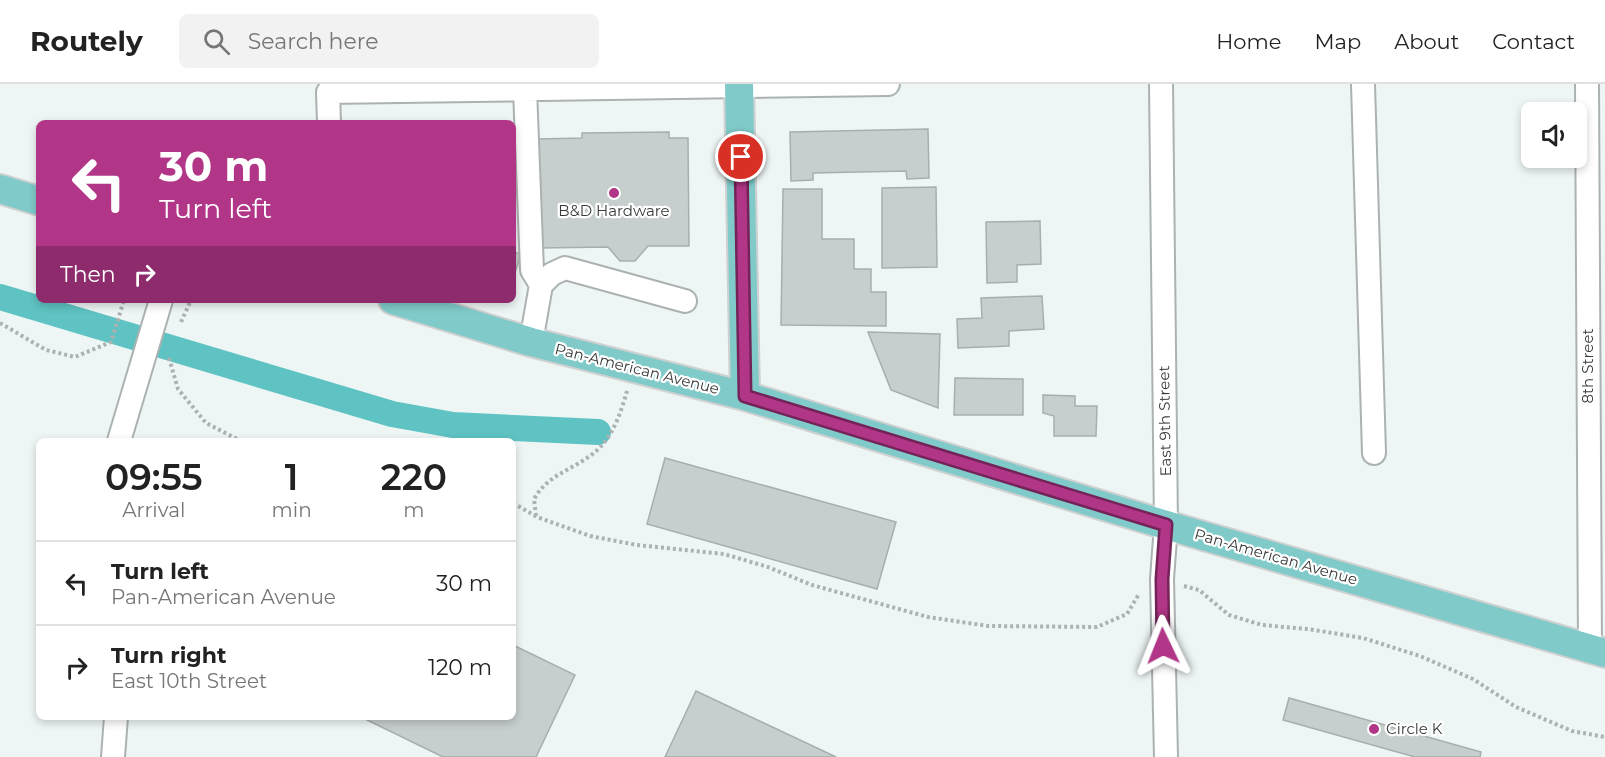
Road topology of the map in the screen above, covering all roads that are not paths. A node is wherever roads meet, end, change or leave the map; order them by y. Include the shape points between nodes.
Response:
1 (888, 84) edge
2 (1161, 84) edge
3 (1363, 84) edge
4 (1587, 84) edge
5 (739, 85) edge
6 (328, 88) edge
7 (525, 89) junction
8 (329, 120) edge
9 (0, 189) edge
10 (36, 200) edge
11 (541, 285) junction
12 (685, 301) dead end
13 (403, 303) edge
14 (159, 307) edge
15 (531, 342) junction
16 (745, 396) junction
17 (120, 438) edge
18 (1374, 453) dead end
19 (1166, 525) junction
20 (1597, 651) edge
21 (116, 720) edge
22 (113, 757) edge
23 (1167, 757) edge

1 - 5 street
2 - 19 street, East 9th Street
3 - 18 street
4 - 20 street, 8th Street
5 - 7 street
5 - 16 main road
6 - 7 street
6 - 8 street
7 - 11 street via 532,270
9 - 10 main road
11 - 12 street via 565,268
11 - 15 street
13 - 15 main road, Pan-American Avenue
14 - 17 street
15 - 16 main road, Pan-American Avenue
16 - 19 main road, Pan-American Avenue
19 - 20 main road, Pan-American Avenue
19 - 23 street, East 9th Street via 1162,579
21 - 22 street

